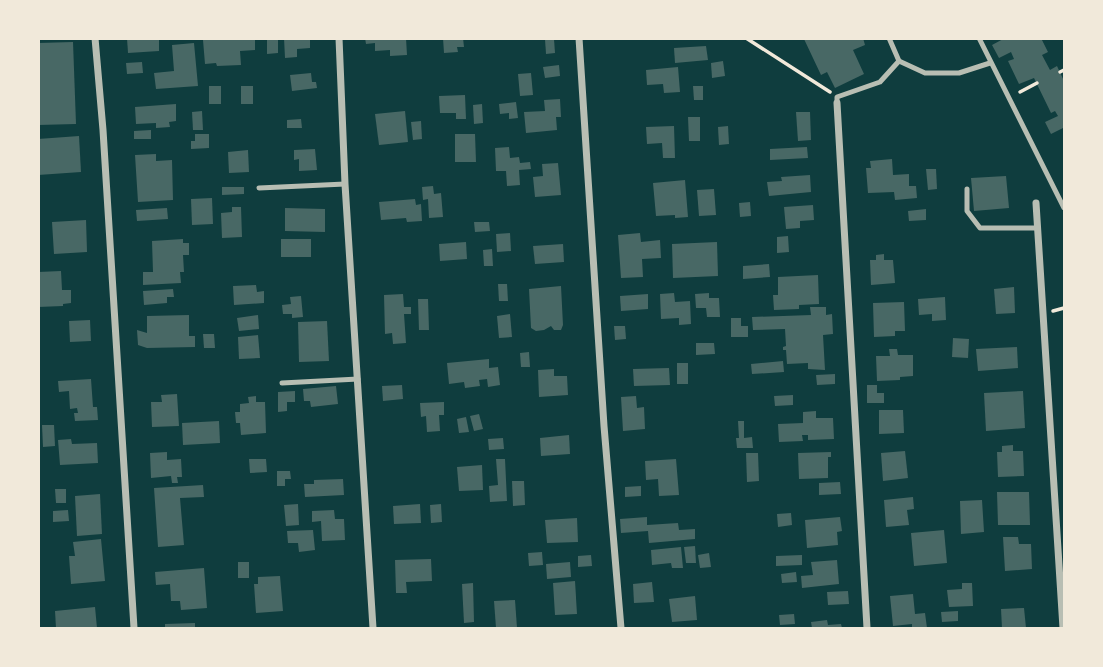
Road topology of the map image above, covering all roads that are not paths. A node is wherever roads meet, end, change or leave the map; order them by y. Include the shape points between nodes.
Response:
1 (95, 38) edge
2 (339, 38) edge
3 (579, 38) edge
4 (889, 38) edge
5 (979, 38) edge
6 (899, 61) junction
7 (990, 63) junction
8 (837, 100) joint
9 (345, 184) junction
10 (258, 188) dead end
11 (967, 189) dead end
12 (1036, 203) dead end
13 (1065, 208) edge
14 (1037, 228) junction
15 (358, 379) junction
16 (282, 383) dead end
17 (134, 628) edge
18 (373, 628) edge
19 (621, 628) edge
20 (867, 628) edge
21 (1063, 628) edge

1 - 17 street
2 - 9 street
3 - 19 street
4 - 6 lane
5 - 7 lane
6 - 7 lane via 925,73 959,74
6 - 8 lane via 880,82
7 - 13 lane
8 - 20 street
9 - 10 lane
9 - 15 street
11 - 14 lane via 967,211 980,228
12 - 14 street
14 - 21 street
15 - 16 lane
15 - 18 street

